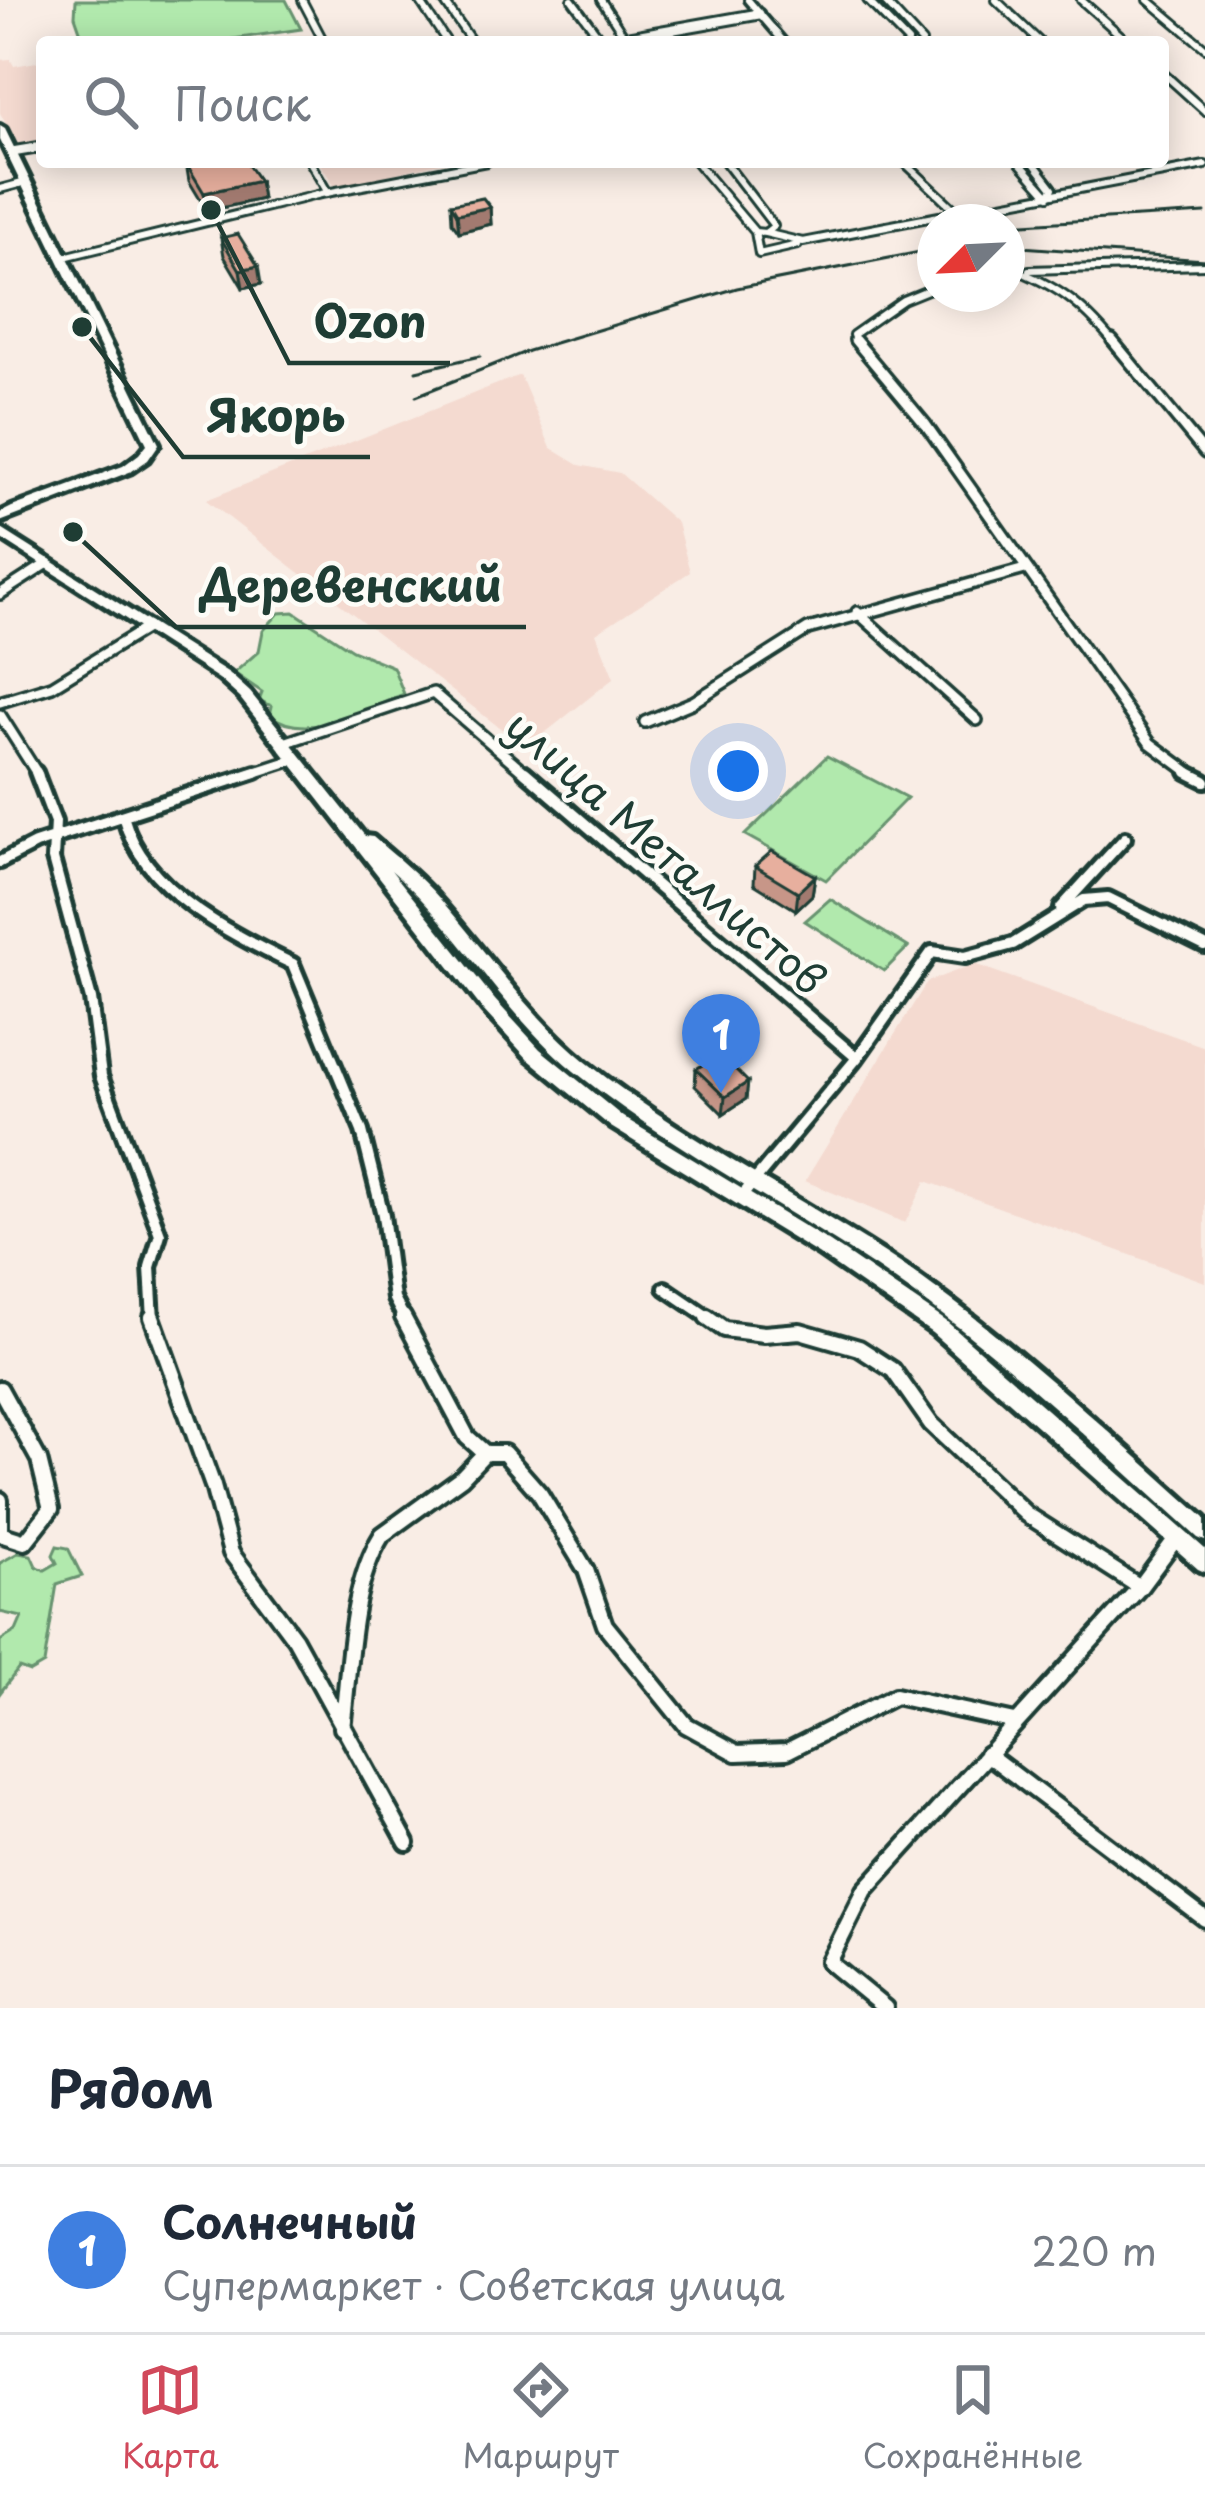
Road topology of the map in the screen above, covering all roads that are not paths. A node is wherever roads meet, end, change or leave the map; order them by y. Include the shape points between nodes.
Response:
1 (302, 0) edge
2 (419, 0) edge
3 (443, 0) edge
4 (572, 0) edge
5 (601, 0) edge
6 (748, 0) edge
7 (867, 0) edge
8 (883, 0) edge
9 (996, 0) edge
10 (1081, 0) edge
11 (1148, 0) edge
12 (759, 14) junction
13 (321, 36) edge
14 (443, 36) edge
15 (468, 36) edge
16 (598, 36) edge
17 (624, 36) edge
18 (646, 36) edge
19 (779, 36) edge
20 (902, 36) edge
21 (916, 36) edge
22 (1034, 36) edge
23 (1121, 36) edge
24 (1205, 48) edge
25 (1169, 79) edge
26 (1205, 111) edge
27 (0, 129) edge
28 (36, 148) edge
29 (12, 152) junction
30 (1205, 165) edge
31 (313, 168) edge
32 (456, 168) edge
33 (700, 168) edge
34 (730, 168) edge
35 (911, 168) edge
36 (1024, 168) edge
37 (1038, 168) edge
38 (1162, 168) edge
39 (1167, 173) junction
40 (26, 182) junction
41 (0, 189) edge
42 (328, 193) junction
43 (1049, 196) junction
44 (950, 204) edge
45 (1010, 204) edge
46 (917, 222) edge
47 (760, 233) junction
48 (802, 242) junction
49 (759, 254) junction
50 (64, 257) junction
51 (742, 259) dead end
52 (1205, 265) edge
53 (1025, 268) edge
54 (1025, 274) edge
55 (917, 294) edge
56 (1205, 453) edge
57 (0, 518) edge
58 (0, 532) edge
59 (48, 563) junction
60 (1024, 569) junction
61 (0, 594) edge
62 (857, 612) junction
63 (148, 627) junction
64 (0, 702) edge
65 (0, 715) edge
66 (977, 720) dead end
67 (645, 722) dead end
68 (284, 743) junction
69 (296, 759) junction
70 (1205, 781) edge
71 (124, 819) junction
72 (344, 820) junction
73 (60, 837) junction
74 (1125, 838) dead end
75 (0, 862) edge
76 (1055, 915) junction
77 (1205, 946) edge
78 (857, 1058) junction
79 (686, 1140) junction
80 (672, 1156) junction
81 (748, 1189) junction
82 (665, 1288) dead end
83 (0, 1389) edge
84 (485, 1453) junction
85 (0, 1500) edge
86 (1205, 1531) edge
87 (1177, 1537) junction
88 (1205, 1562) edge
89 (1140, 1586) junction
90 (1015, 1723) junction
91 (342, 1729) junction
92 (987, 1754) junction
93 (407, 1843) dead end
94 (1205, 1919) edge
95 (885, 2008) edge

1 - 13 street
2 - 14 street
3 - 15 street
4 - 16 street
5 - 17 street
6 - 12 street
7 - 20 street
8 - 21 street
9 - 22 street
10 - 23 street
11 - 24 street
12 - 18 street
12 - 19 street
25 - 26 street
27 - 29 main road
28 - 29 street
29 - 40 main road
30 - 39 street
31 - 42 street
32 - 42 street
33 - 47 street
34 - 47 street via 774,226
35 - 44 street
36 - 43 street
37 - 43 street via 1053,188
38 - 39 street
39 - 43 street
40 - 41 street
40 - 50 main road
42 - 50 street
43 - 45 street
46 - 48 street
47 - 48 street
47 - 49 street
48 - 49 street
49 - 51 street
50 - 57 main road via 153,444 131,467
52 - 53 street
54 - 56 street via 1055,285 1089,313
55 - 60 street via 853,335 857,346 926,425
58 - 59 main road
59 - 61 street
59 - 63 main road
60 - 62 street
60 - 70 street via 1150,742
62 - 66 street
62 - 67 street via 808,629 693,702
63 - 64 street via 52,686
63 - 68 main road via 224,676
65 - 73 street via 32,759
68 - 69 main road
68 - 78 street, улица Металлистов via 433,693
69 - 71 street
69 - 72 main road
71 - 73 street
71 - 84 street via 148,869 259,952 293,964 366,1144 394,1299 467,1437
72 - 79 main road via 416,883 543,1035
72 - 80 main road via 533,1054
73 - 75 street
73 - 91 street via 53,859 91,999 101,1076 160,1234 150,1267 152,1317 231,1553 295,1639
74 - 76 street
76 - 77 street via 1108,898
76 - 78 street via 1013,944 964,957 932,952
78 - 81 street
79 - 80 main road
79 - 81 main road
80 - 81 main road
81 - 86 main road via 899,1273 988,1337
81 - 87 main road via 939,1327
82 - 89 street via 724,1329 800,1330 859,1348 893,1370 931,1424 1026,1514
83 - 85 street via 32,1444 51,1504 25,1541 0,1534
84 - 90 street via 504,1453 540,1495 586,1570 604,1625 686,1725 737,1753 787,1750 895,1696
84 - 91 street via 470,1474 376,1538
87 - 88 main road
87 - 89 street
89 - 90 street
90 - 92 street
91 - 93 street
92 - 94 street
92 - 95 street via 865,1890 829,1962

